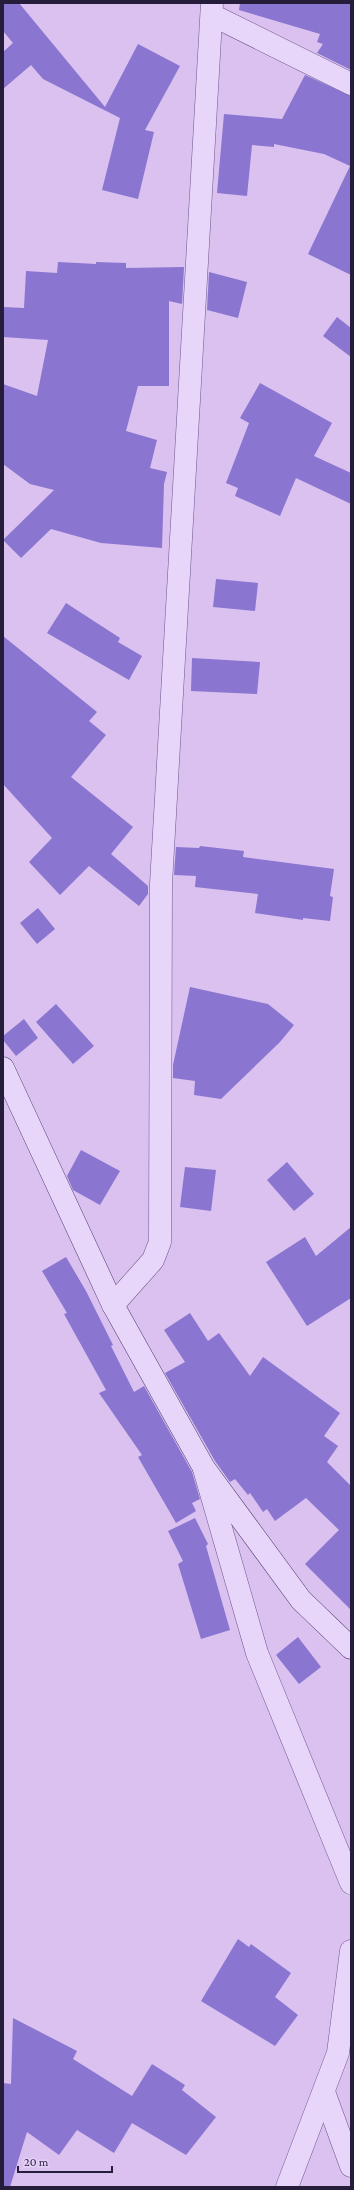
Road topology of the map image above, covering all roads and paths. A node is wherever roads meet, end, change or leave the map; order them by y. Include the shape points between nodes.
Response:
1 (212, 9) edge
2 (351, 84) edge
3 (3, 1068) edge
4 (113, 1305) junction
5 (204, 1468) junction
6 (351, 1648) edge
7 (351, 1883) edge
8 (351, 1951) edge
9 (324, 2092) junction
10 (351, 2166) edge
11 (287, 2187) edge

1 - 2 street
1 - 4 street via 161,884 160,1242 153,1260
3 - 4 street
4 - 5 street
5 - 6 street via 301,1600
5 - 7 street via 257,1653
8 - 9 street via 338,2054
9 - 10 street
9 - 11 street

